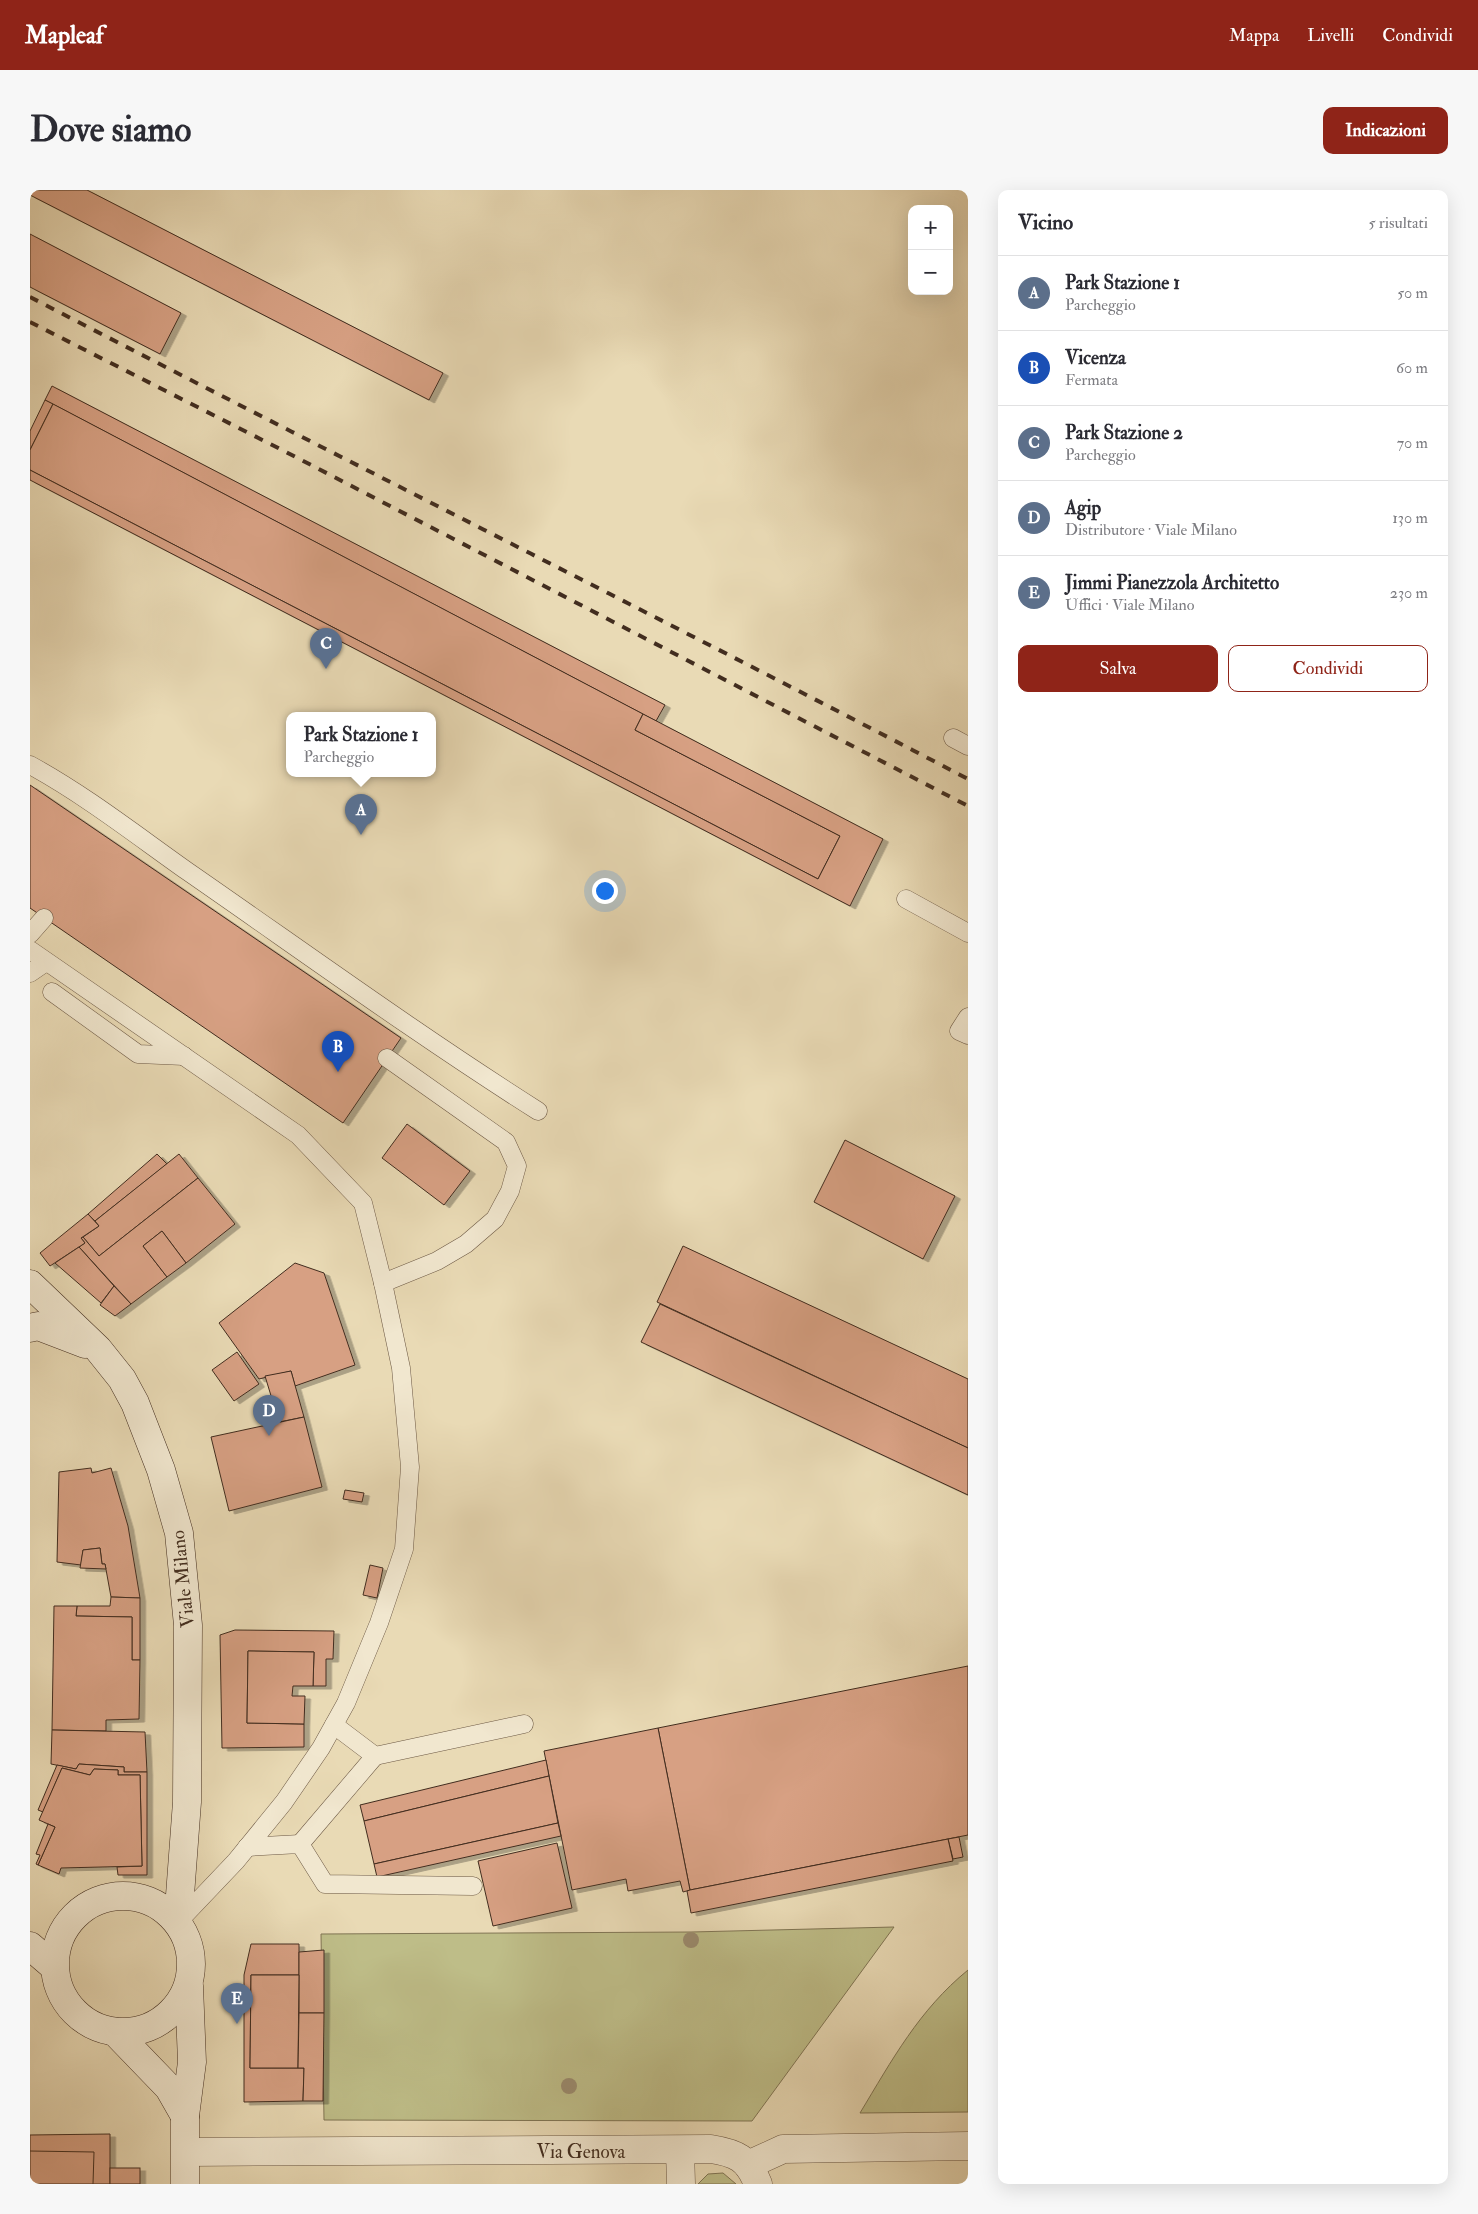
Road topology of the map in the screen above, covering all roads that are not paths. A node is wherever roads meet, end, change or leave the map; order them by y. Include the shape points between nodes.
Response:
1 (30, 765) edge
2 (906, 899) dead end
3 (44, 918) dead end
4 (968, 933) edge
5 (30, 934) edge
6 (30, 950) edge
7 (38, 961) edge
8 (30, 973) edge
9 (52, 992) dead end
10 (968, 1018) edge
11 (968, 1035) edge
12 (185, 1056) junction
13 (387, 1058) dead end
14 (538, 1112) dead end
15 (383, 1282) junction
16 (30, 1284) edge
17 (30, 1328) edge
18 (98, 1349) junction
19 (524, 1724) dead end
20 (334, 1725) junction
21 (375, 1756) junction
22 (300, 1844) junction
23 (247, 1848) junction
24 (473, 1886) dead end
25 (178, 1922) junction
26 (30, 1946) edge
27 (52, 1965) junction
28 (189, 1986) junction
29 (115, 2032) junction
30 (186, 2116) junction
31 (968, 2146) edge
32 (680, 2150) junction
33 (186, 2152) junction
34 (756, 2179) edge
35 (185, 2184) edge
36 (682, 2184) edge

1 - 14 lane via 390,1014
2 - 4 lane
3 - 5 lane
6 - 7 lane
7 - 8 lane
7 - 12 lane
9 - 12 lane via 138,1054
10 - 11 lane via 959,1031
12 - 15 lane via 298,1135 363,1203
13 - 15 lane via 506,1142 517,1166 510,1190 495,1218 466,1244 436,1261
15 - 20 lane via 401,1368 410,1467 404,1549 379,1623
16 - 18 main road, Viale Milano
17 - 18 main road via 38,1326
18 - 25 main road, Viale Milano via 122,1379 135,1403 162,1470 179,1534 188,1634 187,1802
19 - 21 lane
20 - 21 lane
20 - 23 lane via 284,1802
21 - 22 lane
22 - 23 lane
22 - 24 lane via 325,1884
23 - 25 lane
25 - 27 main road via 168,1912 143,1899 100,1900 87,1906 66,1925 54,1950
25 - 28 main road via 191,1953
26 - 27 main road
27 - 29 main road via 60,1992 77,2014 88,2022
28 - 29 main road via 177,2006 160,2022 138,2030
28 - 30 main road via 192,2062
29 - 30 main road via 168,2088
30 - 33 main road
31 - 34 main road, Via Genova via 783,2149
32 - 33 main road, Via Genova
32 - 34 main road, Via Genova via 732,2152
32 - 36 main road
33 - 35 main road

